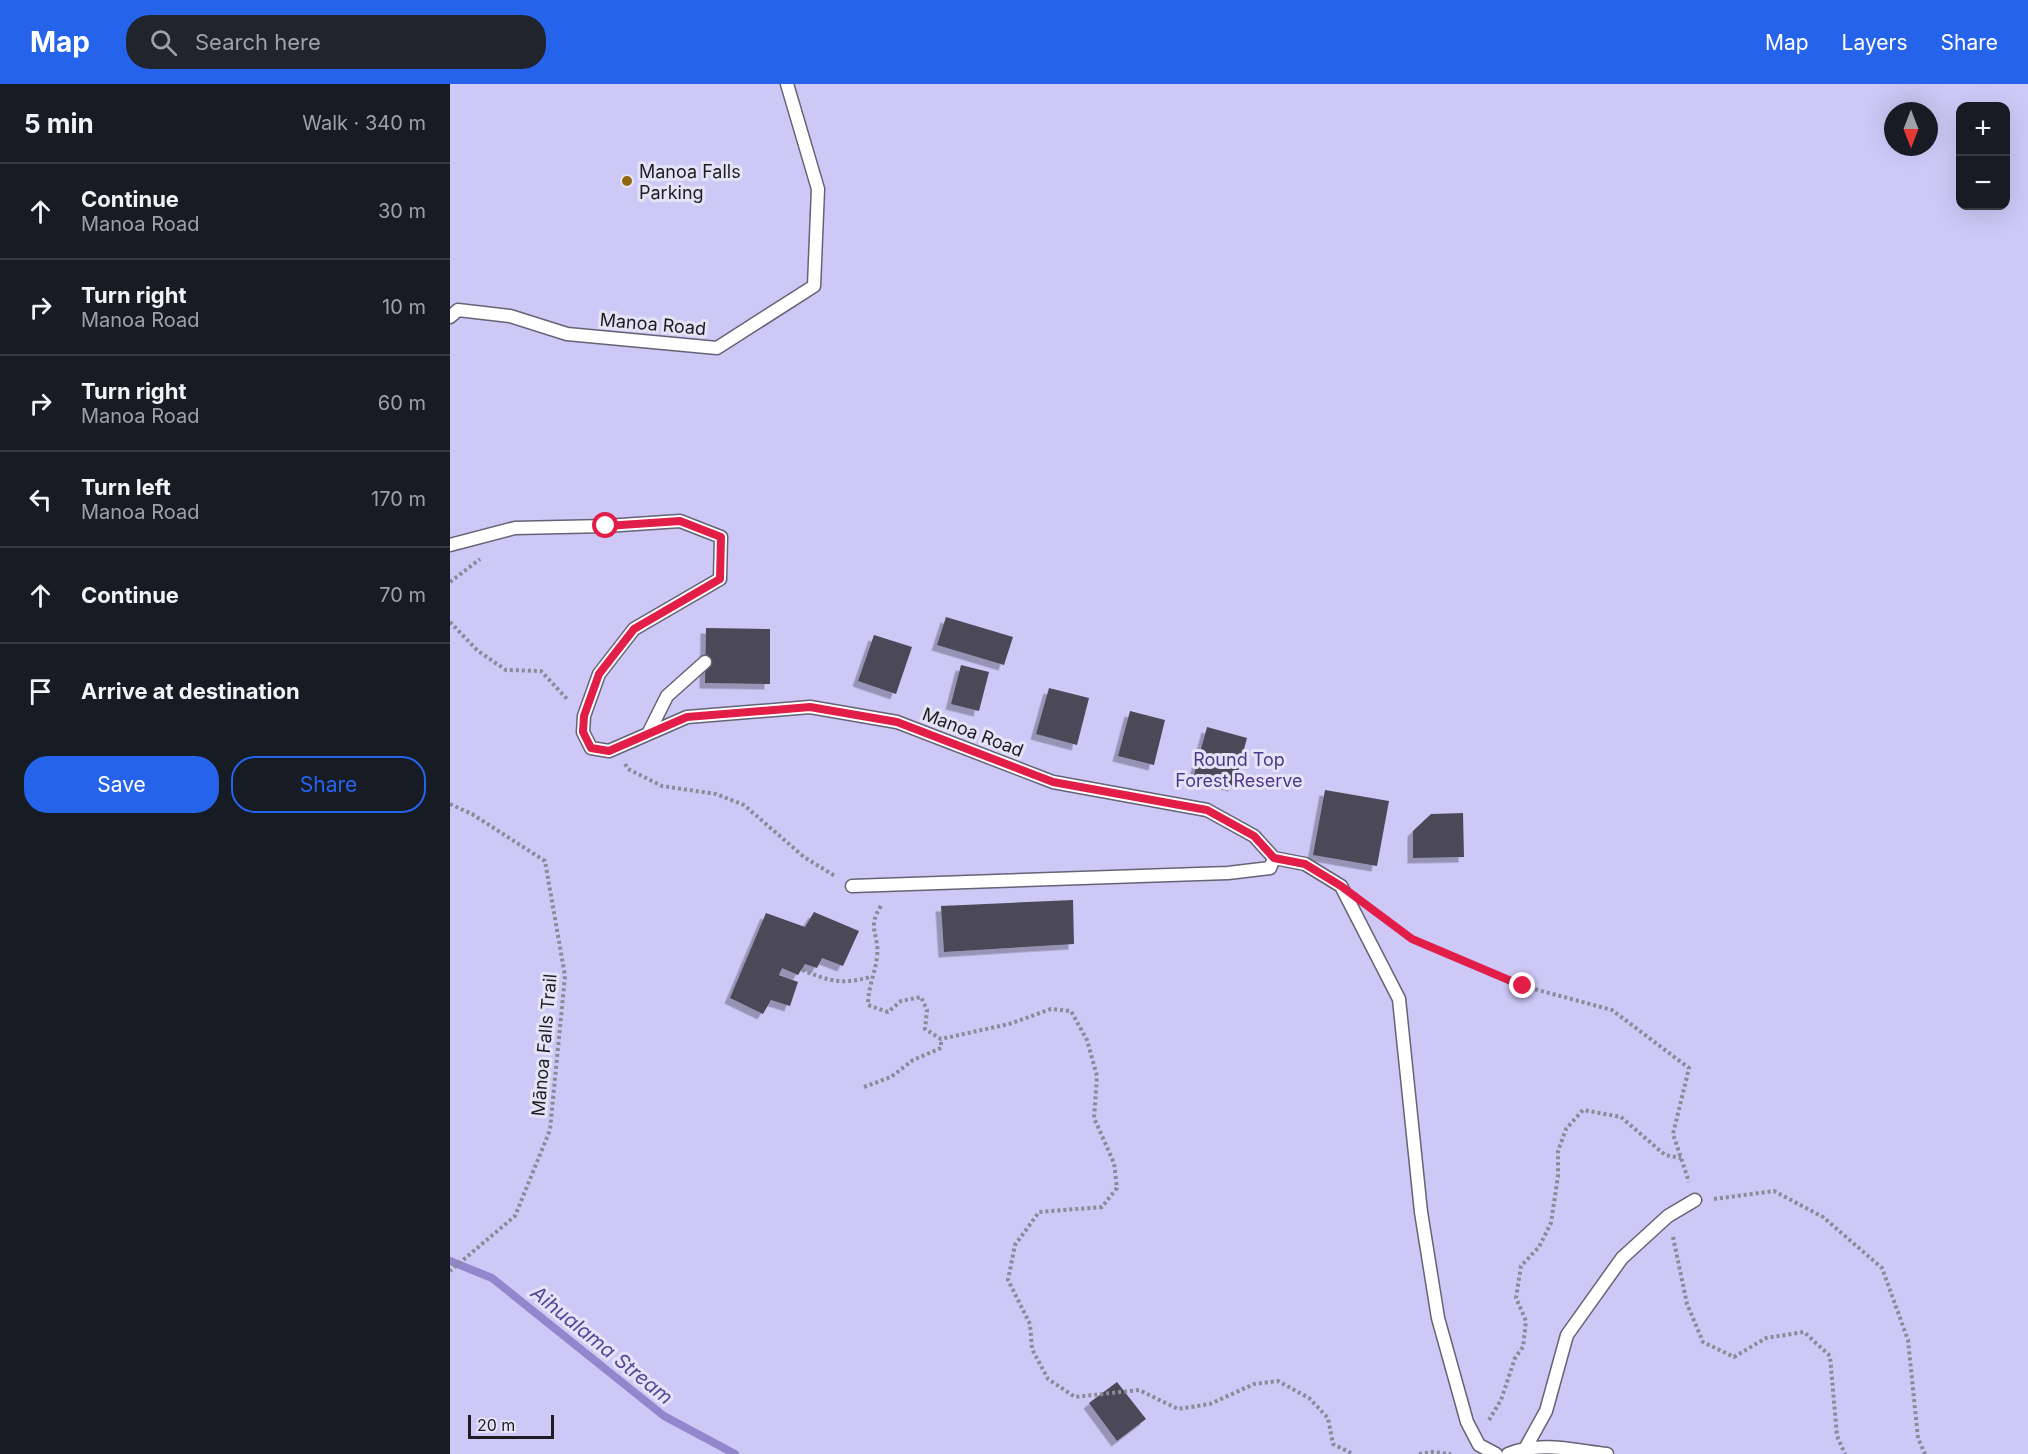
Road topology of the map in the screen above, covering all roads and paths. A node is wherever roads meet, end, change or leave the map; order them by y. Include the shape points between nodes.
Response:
1 (787, 84) edge
2 (450, 317) edge
3 (450, 544) edge
4 (450, 622) edge
5 (705, 662) dead end
6 (584, 716) junction
7 (648, 734) junction
8 (616, 747) junction
9 (450, 804) edge
10 (1274, 858) junction
11 (894, 885) junction
12 (852, 886) joint
13 (1376, 912) dead end
14 (802, 970) dead end
15 (871, 976) junction
16 (941, 1039) junction
17 (864, 1087) dead end
18 (1681, 1158) junction
19 (1694, 1201) junction
20 (1668, 1216) junction
21 (450, 1271) edge
22 (1474, 1435) junction
23 (1526, 1447) junction
24 (1353, 1454) edge
25 (1419, 1454) edge
26 (1451, 1454) edge
27 (1496, 1454) edge
28 (1508, 1454) edge
29 (1607, 1454) edge
30 (1845, 1454) edge
31 (1925, 1454) edge

1 - 2 lane, Manoa Road via 818,189 814,286 717,348 567,334 510,316 458,310
3 - 6 lane via 515,528 680,521 721,537 720,579 634,629 599,674
4 - 6 path via 478,651 506,670 541,671
5 - 7 lane via 667,696
6 - 8 lane, Manoa Road via 583,732 591,748 609,751
7 - 8 lane, Manoa Road
7 - 10 lane, Manoa Road via 687,717 810,707 897,722 1053,782 1207,810 1254,836
8 - 12 path via 628,769 662,786 716,794 744,805 804,858
9 - 21 path, Mānoa Falls Trail via 545,861 565,976 550,1130 515,1216
10 - 11 lane via 1270,868 1228,873
10 - 22 lane via 1305,864 1341,886 1399,999 1421,1212 1438,1318
11 - 12 lane
11 - 15 path via 873,918 877,956
13 - 18 path via 1412,939 1523,986 1612,1010 1689,1068 1673,1134
14 - 15 path via 848,983
15 - 16 path via 868,1005 888,1012 901,1001 921,997 927,1010 925,1029
16 - 17 path via 941,1048 913,1060 891,1077
16 - 24 path via 1010,1024 1051,1009 1071,1011 1087,1040 1097,1076 1094,1118 1114,1163 1118,1188 1102,1207 1039,1212 1015,1245 1008,1280 1030,1324 1032,1349 1048,1379 1074,1397 1139,1390 1178,1409 1210,1404 1254,1384 1278,1381 1310,1398 1328,1418 1333,1444
18 - 19 path
18 - 22 path via 1665,1155 1621,1117 1583,1110 1566,1130 1558,1151 1551,1223 1539,1247 1521,1266 1516,1298 1526,1321 1523,1347 1515,1358 1501,1400
19 - 20 lane
19 - 31 path via 1774,1191 1823,1217 1882,1268 1908,1340 1918,1438
20 - 23 lane via 1622,1258 1567,1335 1546,1411
20 - 30 path via 1687,1304 1703,1342 1734,1357 1766,1338 1804,1332 1830,1356 1837,1436
22 - 27 lane via 1479,1445
23 - 28 lane
23 - 29 lane
25 - 26 path

